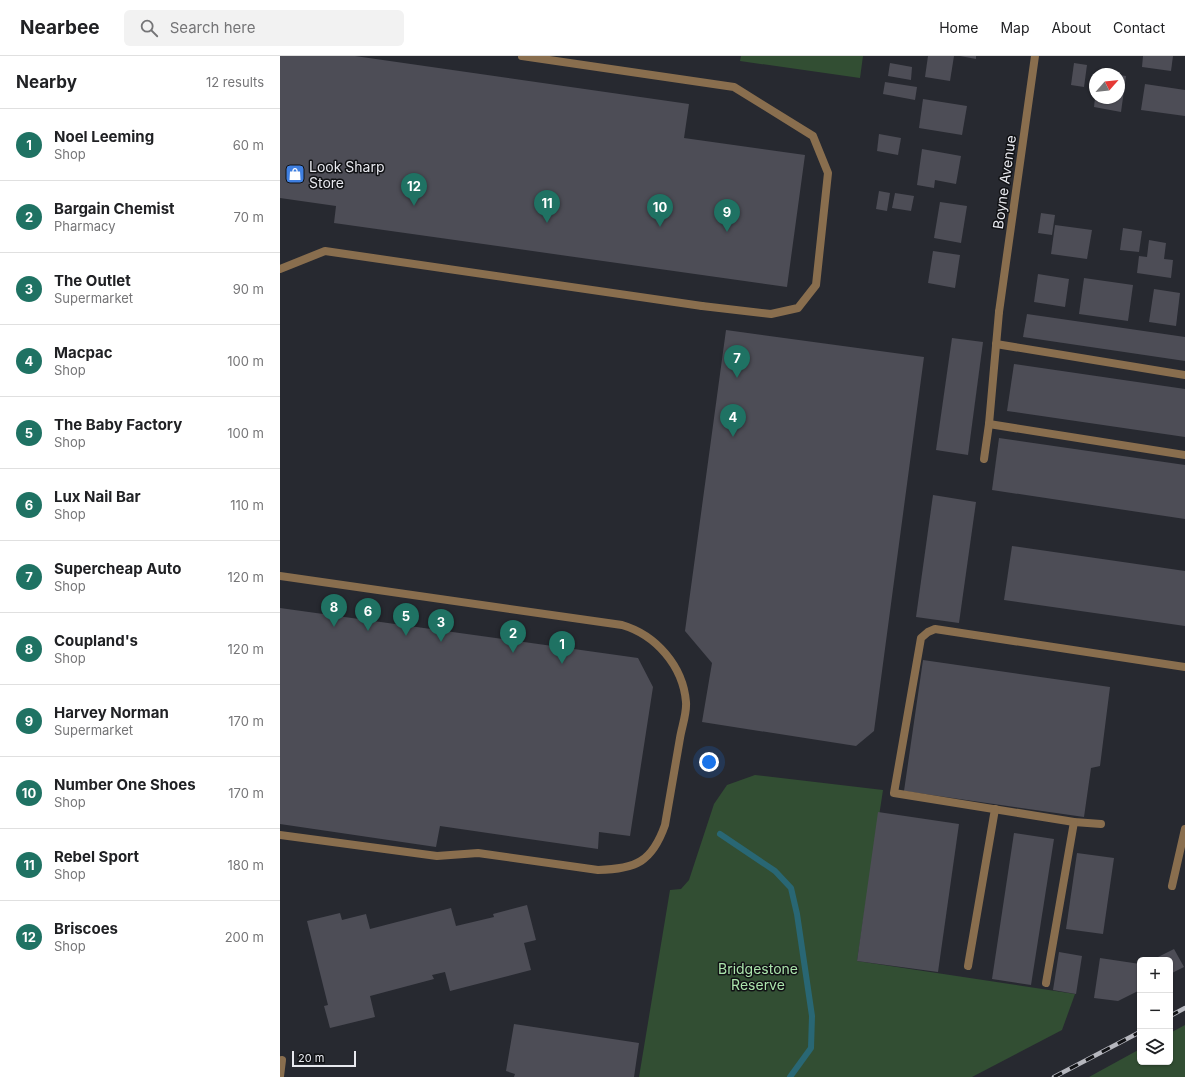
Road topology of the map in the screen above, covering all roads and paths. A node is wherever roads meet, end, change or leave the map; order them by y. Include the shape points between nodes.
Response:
1 (522, 56) edge
2 (1035, 56) edge
3 (280, 269) edge
4 (996, 344) junction
5 (1185, 375) edge
6 (989, 424) junction
7 (1185, 455) edge
8 (984, 459) dead end
9 (280, 576) edge
10 (1185, 667) edge
11 (995, 809) junction
12 (1074, 822) junction
13 (1101, 824) dead end
14 (1185, 829) edge
15 (280, 835) edge
16 (1172, 886) dead end
17 (968, 966) dead end
18 (1046, 984) dead end
19 (282, 1060) dead end
20 (280, 1076) edge

1 - 3 street via 734,87 813,136 828,172 816,285 798,308 771,314 702,306 325,251
2 - 4 street, Boyne Avenue
4 - 5 street
4 - 6 street, Boyne Avenue
6 - 7 street
6 - 8 street, Boyne Avenue
9 - 15 street via 622,624 635,628 665,652 676,668 683,683 686,703 666,825 654,849 642,861 628,867 598,870 478,853 437,856
10 - 11 street via 935,629 928,632 921,638 894,793
11 - 12 street
11 - 17 street
12 - 13 street
12 - 18 street
14 - 16 street
19 - 20 street

